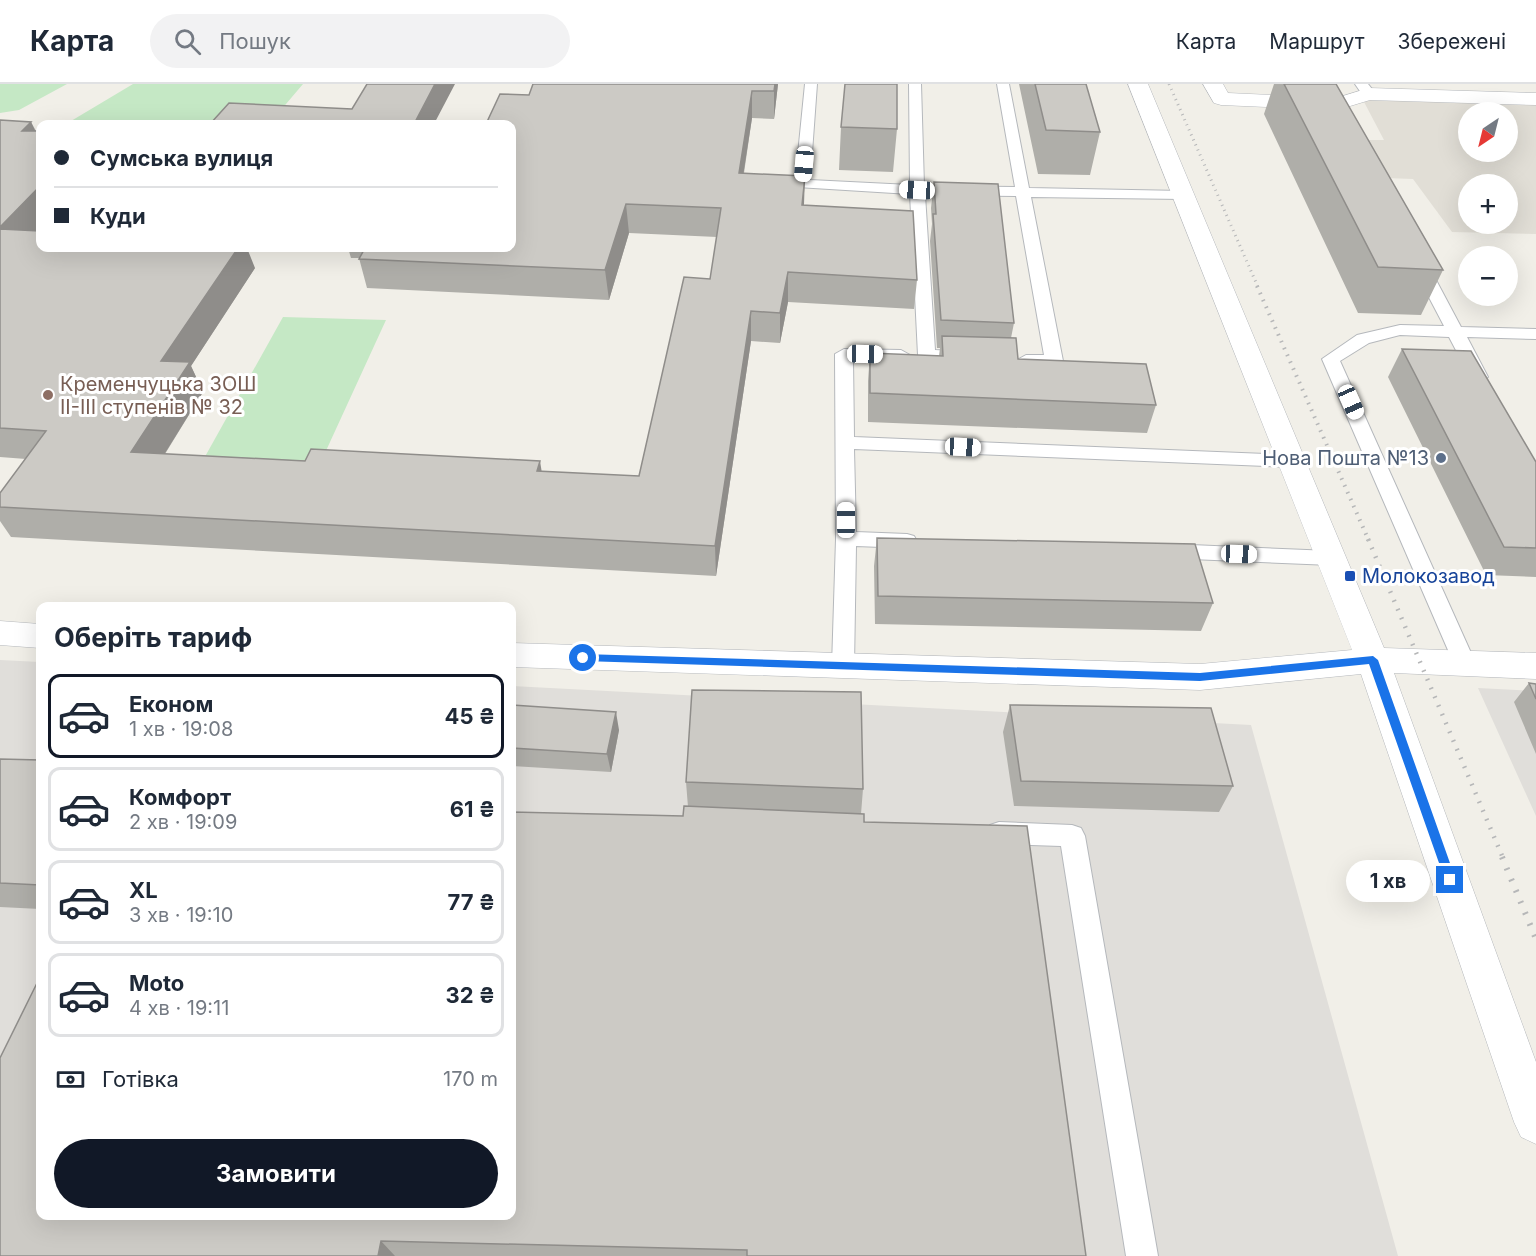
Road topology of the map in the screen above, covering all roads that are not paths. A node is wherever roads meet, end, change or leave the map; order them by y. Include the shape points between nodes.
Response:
1 (811, 84) edge
2 (915, 84) edge
3 (1003, 84) edge
4 (1138, 84) edge
5 (1213, 84) edge
6 (1365, 89) edge
7 (1536, 99) edge
8 (917, 190) junction
9 (1022, 193) junction
10 (1183, 195) junction
11 (1411, 249) edge
12 (1454, 332) junction
13 (1536, 334) edge
14 (927, 355) junction
15 (985, 358) edge
16 (1008, 359) edge
17 (1489, 393) edge
18 (845, 443) junction
19 (1291, 461) junction
20 (846, 539) junction
21 (929, 542) edge
22 (1154, 551) edge
23 (1331, 558) junction
24 (0, 633) edge
25 (36, 636) edge
26 (516, 656) edge
27 (1373, 660) junction
28 (1465, 664) junction
29 (843, 666) junction
30 (1536, 666) edge
31 (976, 832) edge
32 (1536, 1122) edge
33 (1142, 1256) edge

1 - 8 lane via 802,184
2 - 8 lane
3 - 9 lane
4 - 10 street
5 - 6 street via 1221,99 1339,109
6 - 7 street
8 - 9 lane
8 - 14 lane
9 - 10 lane
9 - 16 lane via 1054,361
10 - 19 street
11 - 12 lane
12 - 13 lane
12 - 17 lane
12 - 28 lane via 1400,330 1363,339 1332,359
14 - 15 lane
14 - 18 lane via 844,354
18 - 19 lane
18 - 20 lane
19 - 23 street
20 - 21 lane
20 - 29 lane
22 - 23 lane
23 - 27 street
24 - 25 street
26 - 29 street
27 - 28 street
27 - 29 street via 1200,677
27 - 32 street
28 - 30 street
31 - 33 lane via 1072,836

